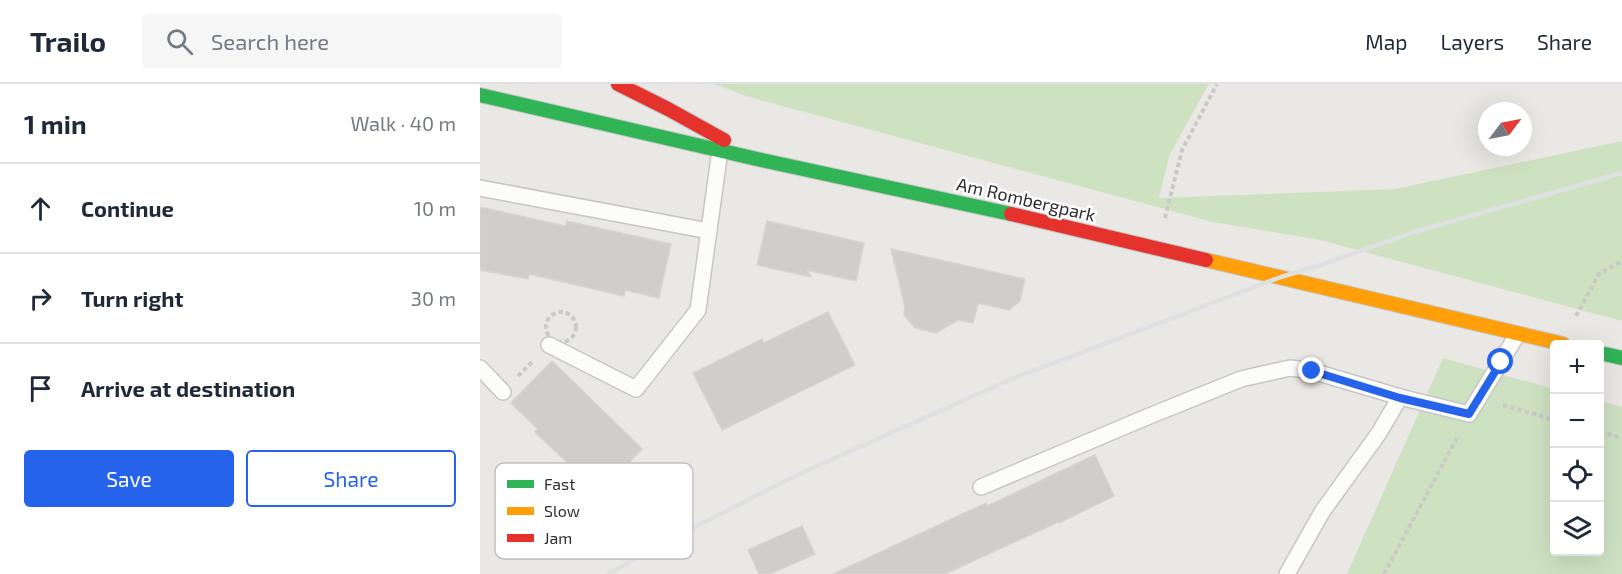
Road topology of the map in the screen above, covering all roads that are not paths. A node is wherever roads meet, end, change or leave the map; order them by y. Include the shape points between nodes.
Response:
1 (618, 84) edge
2 (480, 95) edge
3 (720, 150) junction
4 (757, 159) junction
5 (480, 188) edge
6 (709, 231) junction
7 (1517, 334) junction
8 (551, 342) road end
9 (1550, 342) edge
10 (1604, 354) edge
11 (1622, 358) edge
12 (480, 368) edge
13 (503, 392) road end
14 (1400, 398) junction
15 (981, 487) dead end
16 (1287, 574) edge

1 - 4 main road
2 - 3 main road, Am Rombergpark
3 - 4 main road, Am Rombergpark
3 - 6 lane
4 - 7 main road, Am Rombergpark via 986,208
5 - 6 lane
6 - 8 lane via 698,310 636,389
7 - 9 main road, Am Rombergpark
7 - 14 lane via 1469,414
10 - 11 main road
12 - 13 lane
14 - 15 lane via 1312,371 1290,368 1263,373 1168,408
14 - 16 lane via 1322,512

